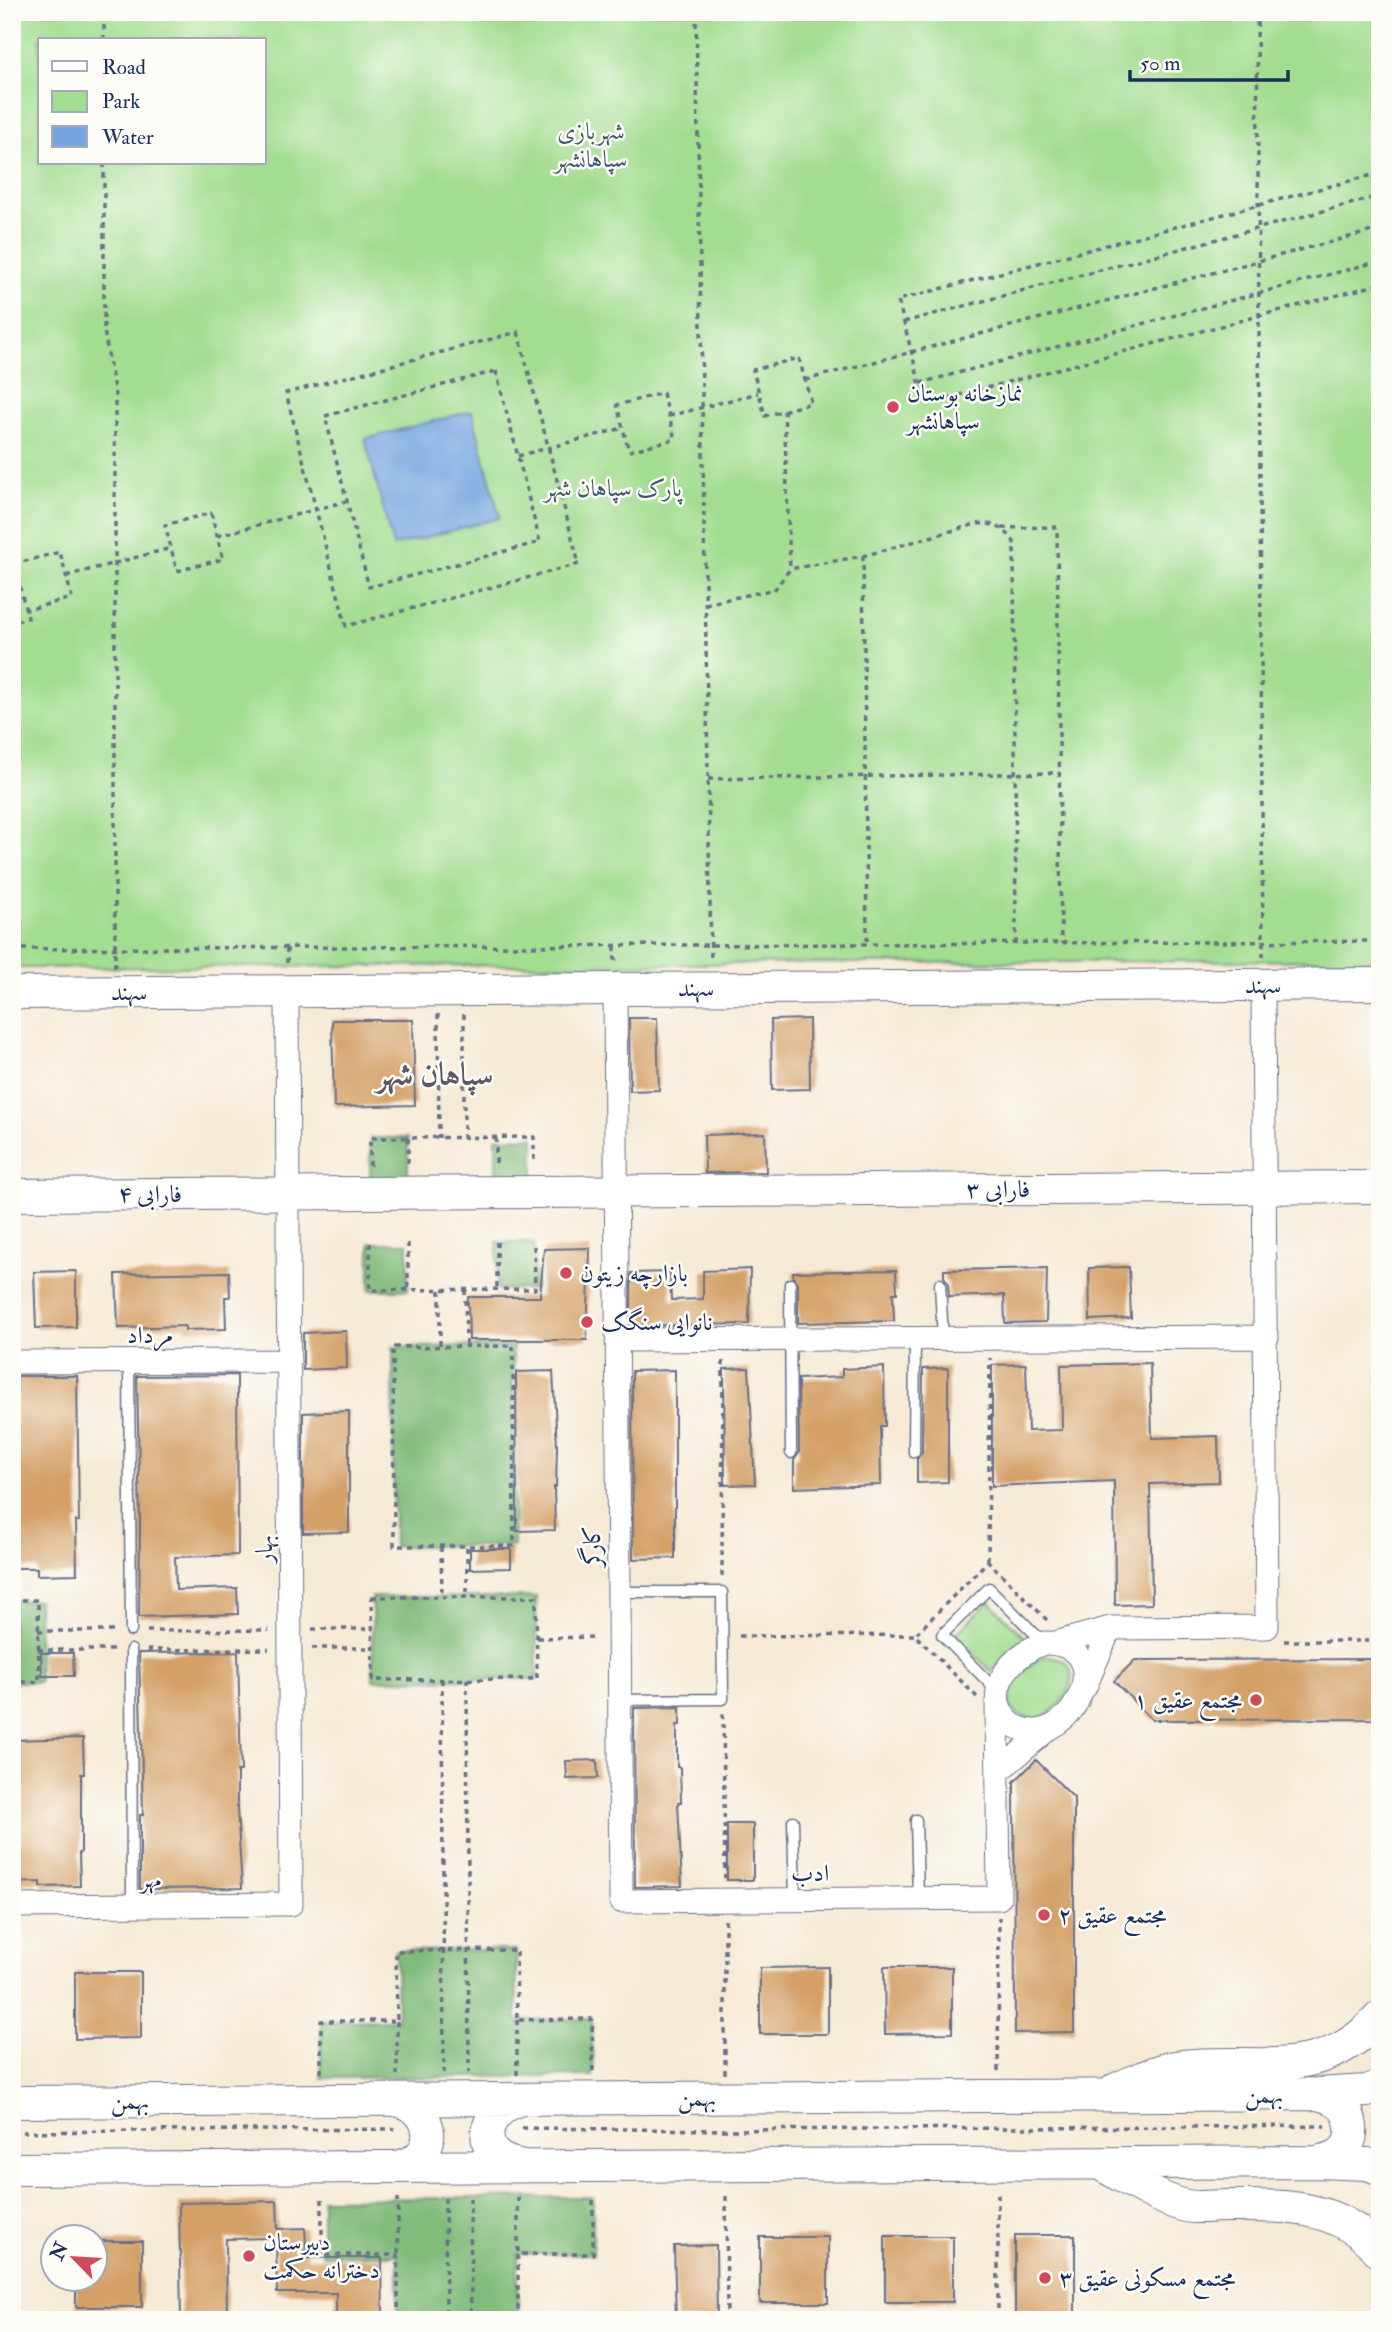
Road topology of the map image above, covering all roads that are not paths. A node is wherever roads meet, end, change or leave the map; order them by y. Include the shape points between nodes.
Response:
1 (1380, 984) edge
2 (1263, 985) junction
3 (615, 989) junction
4 (287, 991) junction
5 (12, 993) edge
6 (1380, 1187) edge
7 (1264, 1188) junction
8 (616, 1191) junction
9 (288, 1194) junction
10 (12, 1195) edge
11 (790, 1284) dead end
12 (940, 1284) dead end
13 (1267, 1337) junction
14 (792, 1339) junction
15 (915, 1339) junction
16 (943, 1339) junction
17 (619, 1340) junction
18 (289, 1361) junction
19 (12, 1362) edge
20 (129, 1362) junction
21 (914, 1452) dead end
22 (791, 1453) dead end
23 (618, 1592) junction
24 (1110, 1628) junction
25 (131, 1631) road end
26 (1049, 1643) junction
27 (131, 1650) road end
28 (997, 1696) junction
29 (1081, 1696) junction
30 (619, 1700) junction
31 (1050, 1727) junction
32 (998, 1772) junction
33 (916, 1820) dead end
34 (793, 1821) dead end
35 (918, 1898) junction
36 (795, 1899) junction
37 (621, 1901) joint
38 (291, 1904) joint
39 (131, 1905) junction
40 (12, 1906) edge
41 (1380, 2017) edge
42 (1380, 2086) edge
43 (520, 2088) junction
44 (395, 2089) junction
45 (1317, 2094) junction
46 (1099, 2096) junction
47 (12, 2102) edge
48 (1317, 2162) junction
49 (1099, 2163) junction
50 (523, 2166) junction
51 (393, 2167) junction
52 (12, 2169) edge
53 (1380, 2169) edge
54 (1380, 2252) edge

1 - 2 main road, سهند
2 - 3 main road, سهند
2 - 7 street
3 - 4 main road, سهند
3 - 8 street, کارگر
4 - 5 main road, سهند
4 - 9 street, بهار
6 - 7 main road, فارابی ۳
7 - 8 main road, فارابی ۳
7 - 13 street
8 - 9 main road, فارابی ۳
8 - 17 street, کارگر
9 - 10 main road, فارابی ۴
9 - 18 street, بهار
11 - 14 lane
12 - 16 lane
13 - 16 street
13 - 24 street via 1267,1627
14 - 15 street
14 - 17 street
14 - 22 lane
15 - 16 street
15 - 21 lane
17 - 23 street, کارگر
18 - 20 street, مرداد
18 - 38 street, بهار
19 - 20 street, مرداد
20 - 25 lane
23 - 30 street, کارگر
23 - 30 lane via 722,1592 723,1636 723,1699
24 - 26 street
24 - 29 street
26 - 28 street via 1024,1653 1007,1670
26 - 28 lane via 989,1588 979,1597 942,1635
26 - 29 street via 1075,1653 1081,1662 1085,1685
27 - 39 lane
28 - 31 street via 1008,1721 1017,1728
28 - 32 street
29 - 31 street
30 - 37 street, کارگر
31 - 32 street
32 - 35 street, ادب via 999,1898
33 - 35 lane
34 - 36 lane
35 - 36 street, ادب
36 - 37 street, ادب
38 - 39 street, مهر
39 - 40 street, مهر
41 - 46 main road via 1339,2049 1314,2059 1180,2066
42 - 45 main road, بهمن
43 - 44 main road, بهمن
43 - 46 main road, بهمن
43 - 50 main road via 488,2128 494,2152
44 - 47 main road, بهمن
44 - 51 main road via 422,2114 428,2128 422,2155
45 - 46 main road, بهمن
45 - 48 main road via 1337,2101 1351,2126 1346,2148
48 - 49 main road
48 - 53 main road via 1368,2164
49 - 50 main road
49 - 54 main road via 1184,2206 1276,2206 1319,2212 1357,2231
50 - 51 main road
51 - 52 main road

